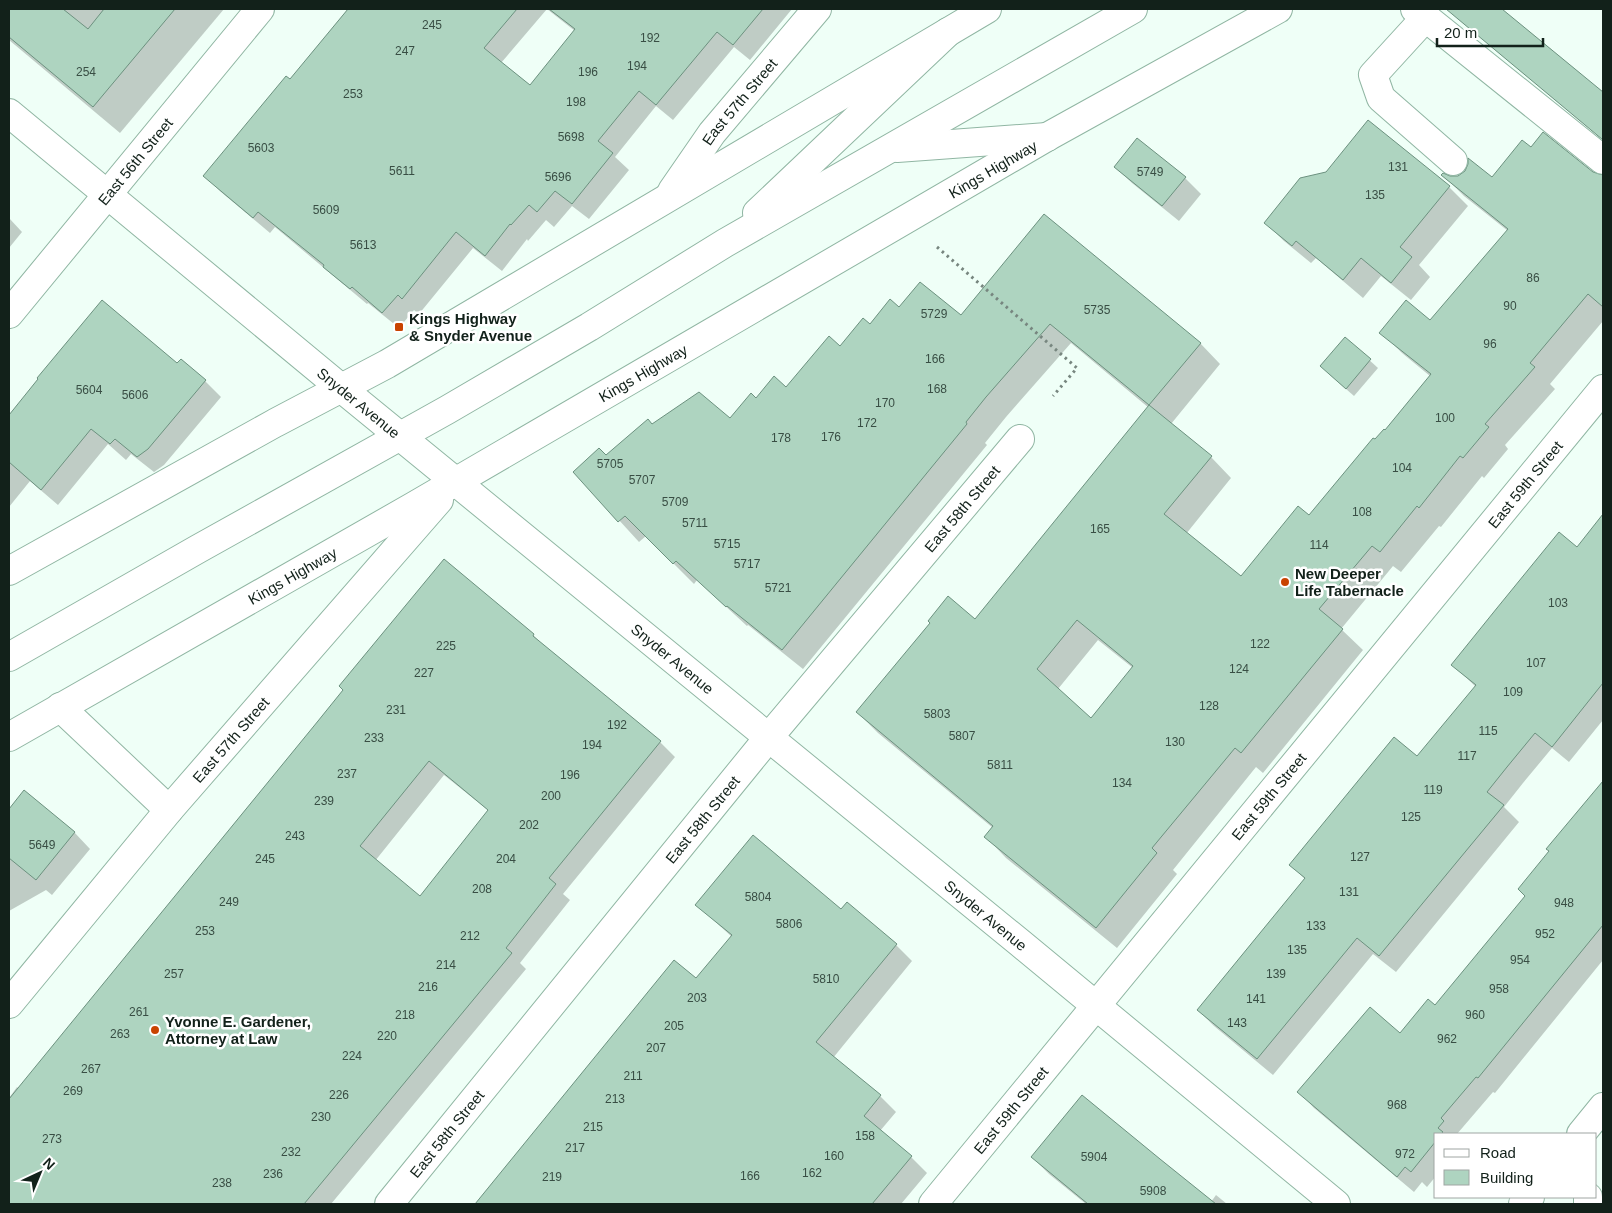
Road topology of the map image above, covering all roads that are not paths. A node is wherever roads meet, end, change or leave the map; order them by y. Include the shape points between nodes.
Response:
1 (260, 9) edge
2 (817, 9) edge
3 (987, 9) edge
4 (1133, 9) edge
5 (1278, 9) edge
6 (1420, 13) edge
7 (948, 32) junction
8 (9, 113) edge
9 (1047, 138) junction
10 (891, 148) junction
11 (1603, 160) edge
12 (1453, 161) dead end
13 (108, 194) junction
14 (668, 198) junction
15 (726, 243) junction
16 (9, 314) edge
17 (341, 388) junction
18 (1603, 389) edge
19 (399, 435) junction
20 (1020, 439) dead end
21 (457, 481) junction
22 (9, 571) edge
23 (9, 657) edge
24 (60, 707) junction
25 (9, 737) edge
26 (769, 737) junction
27 (169, 810) junction
28 (9, 1004) edge
29 (1096, 1005) junction
30 (389, 1204) edge
31 (933, 1204) edge
32 (1336, 1204) edge

1 - 13 street, East 56th Street
2 - 14 street, East 57th Street via 712,133
3 - 7 street
4 - 10 street
5 - 9 street, Kings Highway
6 - 11 street
6 - 12 street via 1373,75 1381,98
7 - 14 street
7 - 15 street
8 - 13 street, Snyder Avenue
9 - 10 street
9 - 21 street, Kings Highway
10 - 15 street
13 - 16 street, East 56th Street
13 - 17 street, Snyder Avenue
14 - 17 street
15 - 19 street via 589,327
17 - 19 street, Snyder Avenue
17 - 22 street
18 - 29 street, East 59th Street
19 - 21 street, Snyder Avenue
19 - 23 street
20 - 26 street, East 58th Street
21 - 24 street, Kings Highway
21 - 26 street, Snyder Avenue
21 - 27 street, East 57th Street
24 - 25 street, Kings Highway
24 - 27 street
26 - 29 street, Snyder Avenue
26 - 30 street, East 58th Street
27 - 28 street, East 57th Street
29 - 31 street, East 59th Street
29 - 32 street, Snyder Avenue

